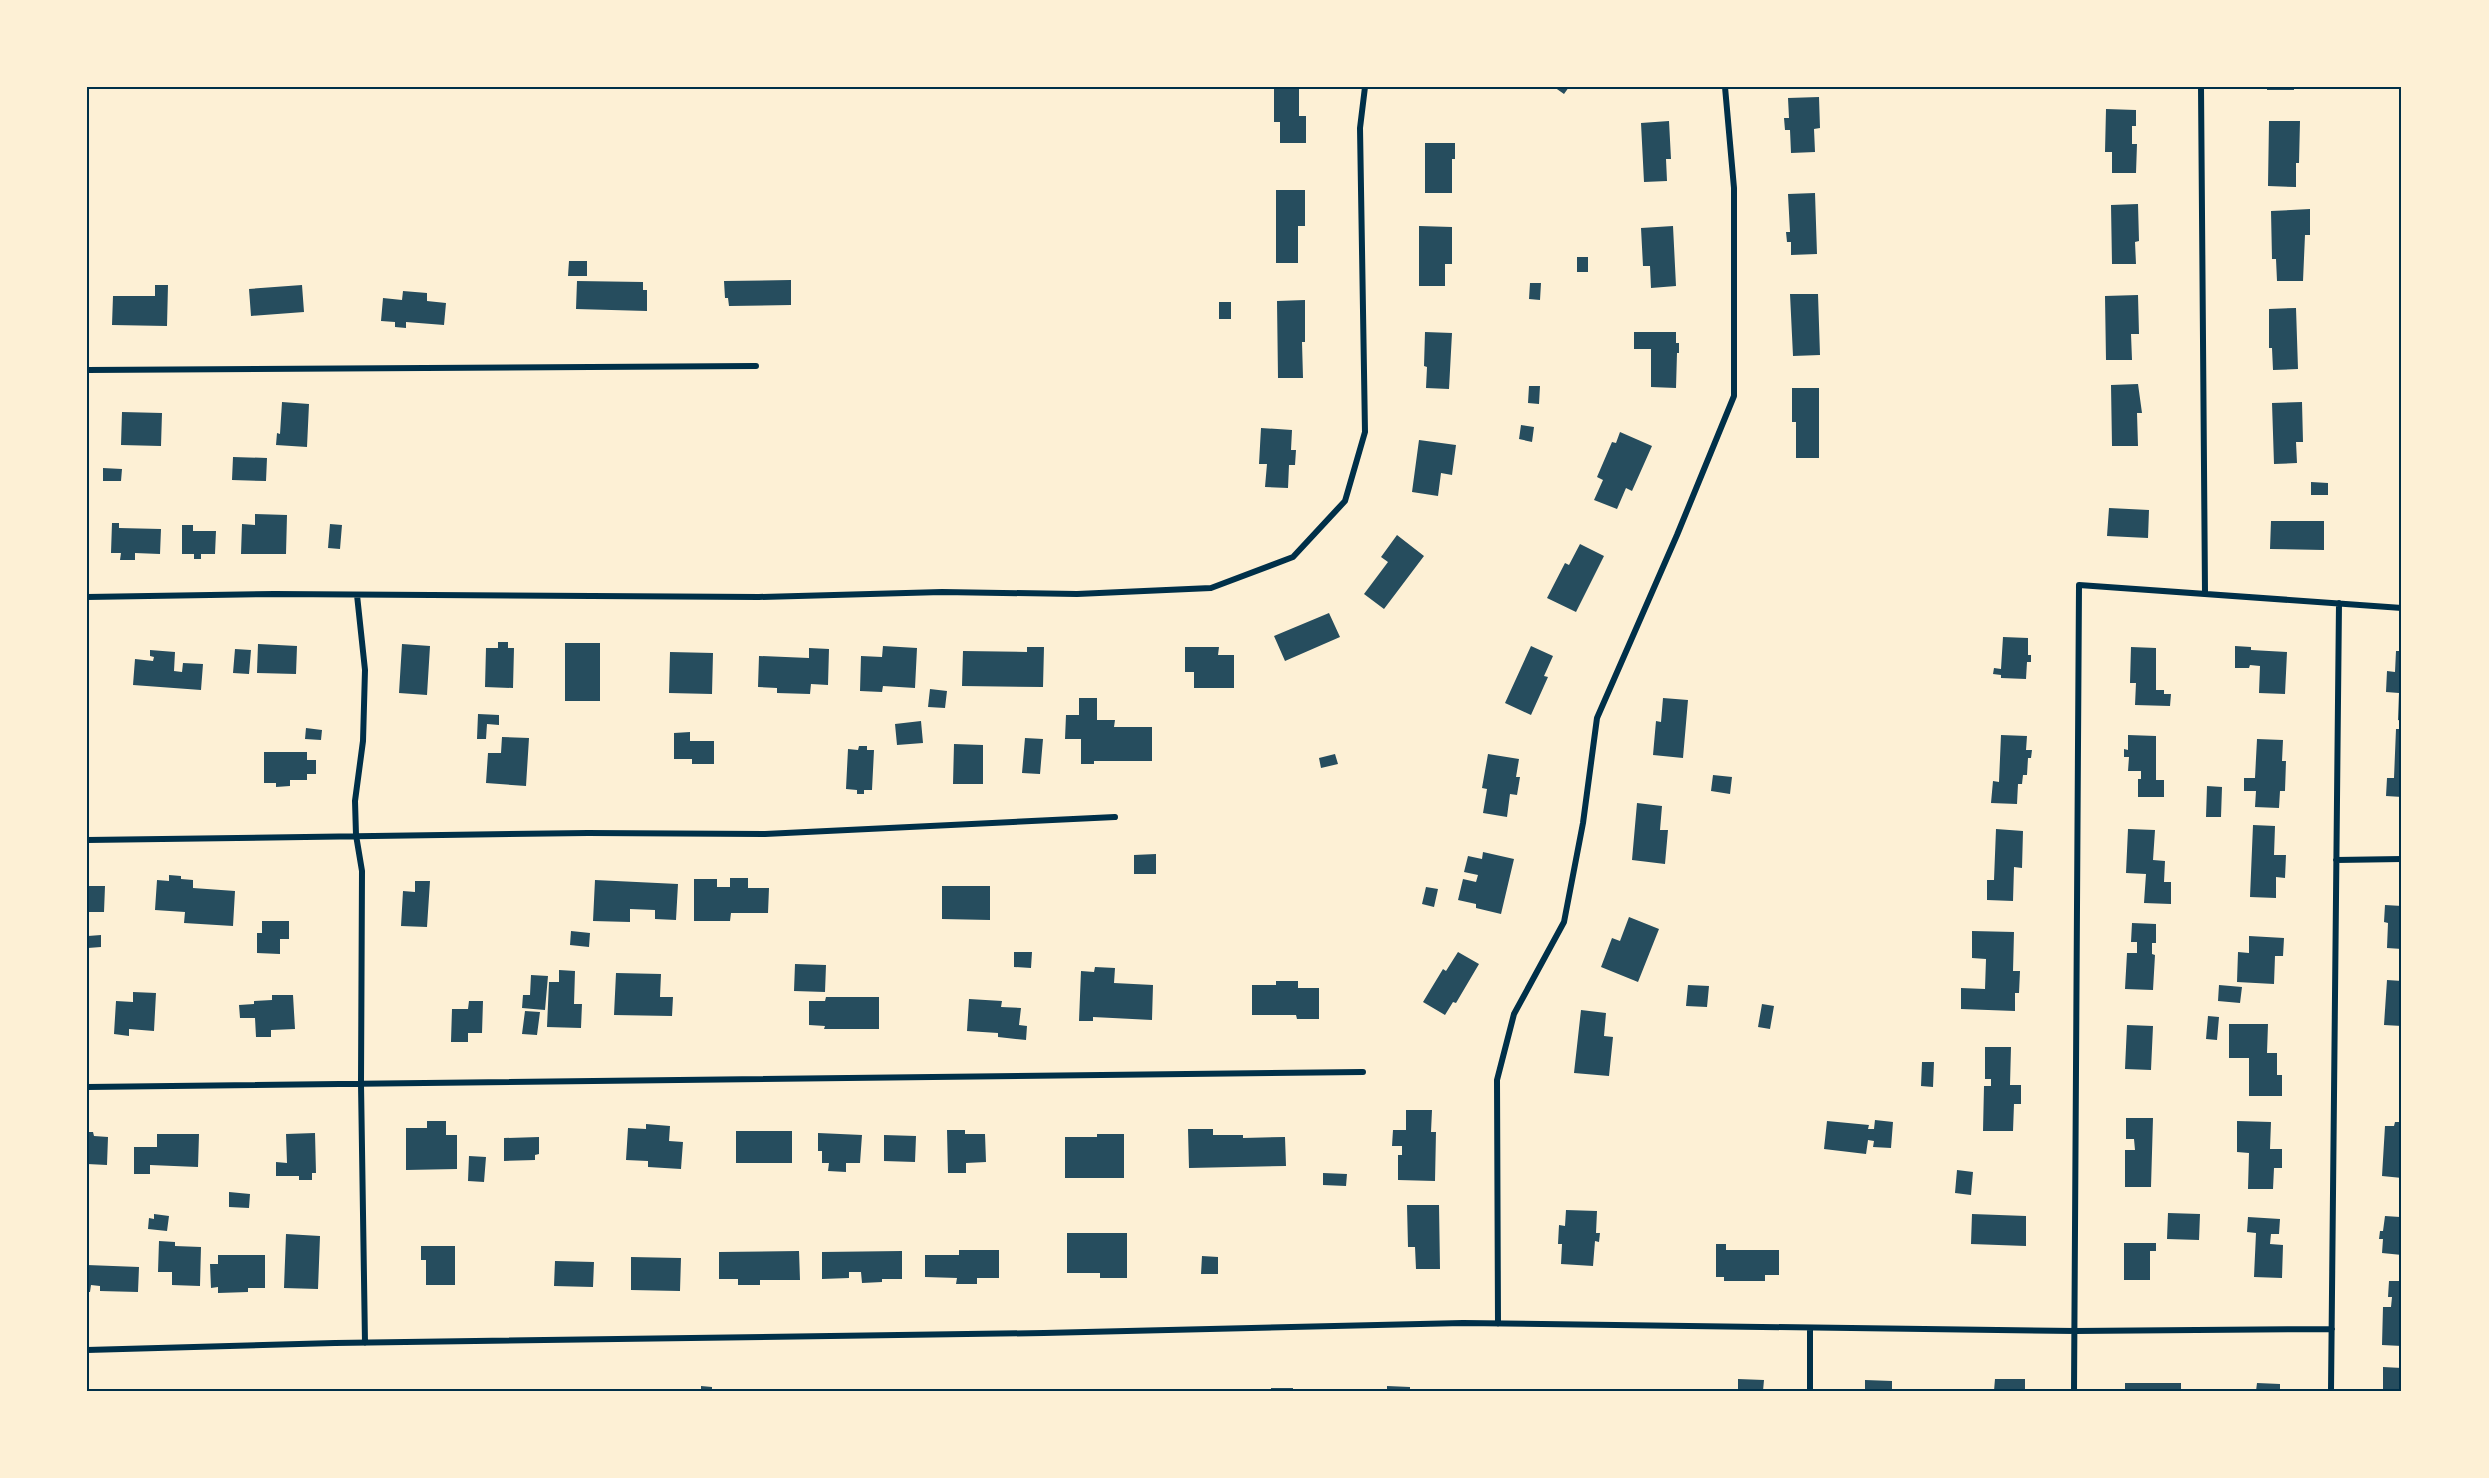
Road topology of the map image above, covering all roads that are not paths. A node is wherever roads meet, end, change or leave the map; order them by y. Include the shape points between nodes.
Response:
1 (1365, 87) edge
2 (1725, 87) edge
3 (2201, 87) edge
4 (756, 366) dead end
5 (87, 370) edge
6 (2205, 593) junction
7 (357, 595) junction
8 (87, 597) edge
9 (2339, 603) junction
10 (2402, 608) edge
11 (1114, 818) dead end
12 (356, 836) junction
13 (87, 840) edge
14 (2402, 859) edge
15 (2336, 860) junction
16 (1363, 1072) dead end
17 (361, 1084) junction
18 (87, 1087) edge
19 (1498, 1324) junction
20 (1810, 1328) junction
21 (2332, 1329) junction
22 (2075, 1331) junction
23 (366, 1343) junction
24 (87, 1350) edge
25 (1810, 1391) edge
26 (2074, 1391) edge
27 (2331, 1391) edge

1 - 7 street via 1360,128 1365,432 1345,501 1293,557 1211,588 1077,594
2 - 19 street via 1734,188 1734,396 1597,718 1564,922 1514,1014 1497,1080
3 - 6 street
4 - 5 street
6 - 9 street
6 - 22 street via 2079,585
7 - 8 street
7 - 12 street via 365,670
9 - 10 street
9 - 15 street
11 - 12 street via 765,834
12 - 13 street
12 - 17 street via 362,871
14 - 15 street
15 - 21 street
16 - 17 street
17 - 18 street
17 - 23 street
19 - 20 street
19 - 23 street
20 - 22 street
20 - 25 street
21 - 22 street
21 - 27 street
22 - 26 street
23 - 24 street

